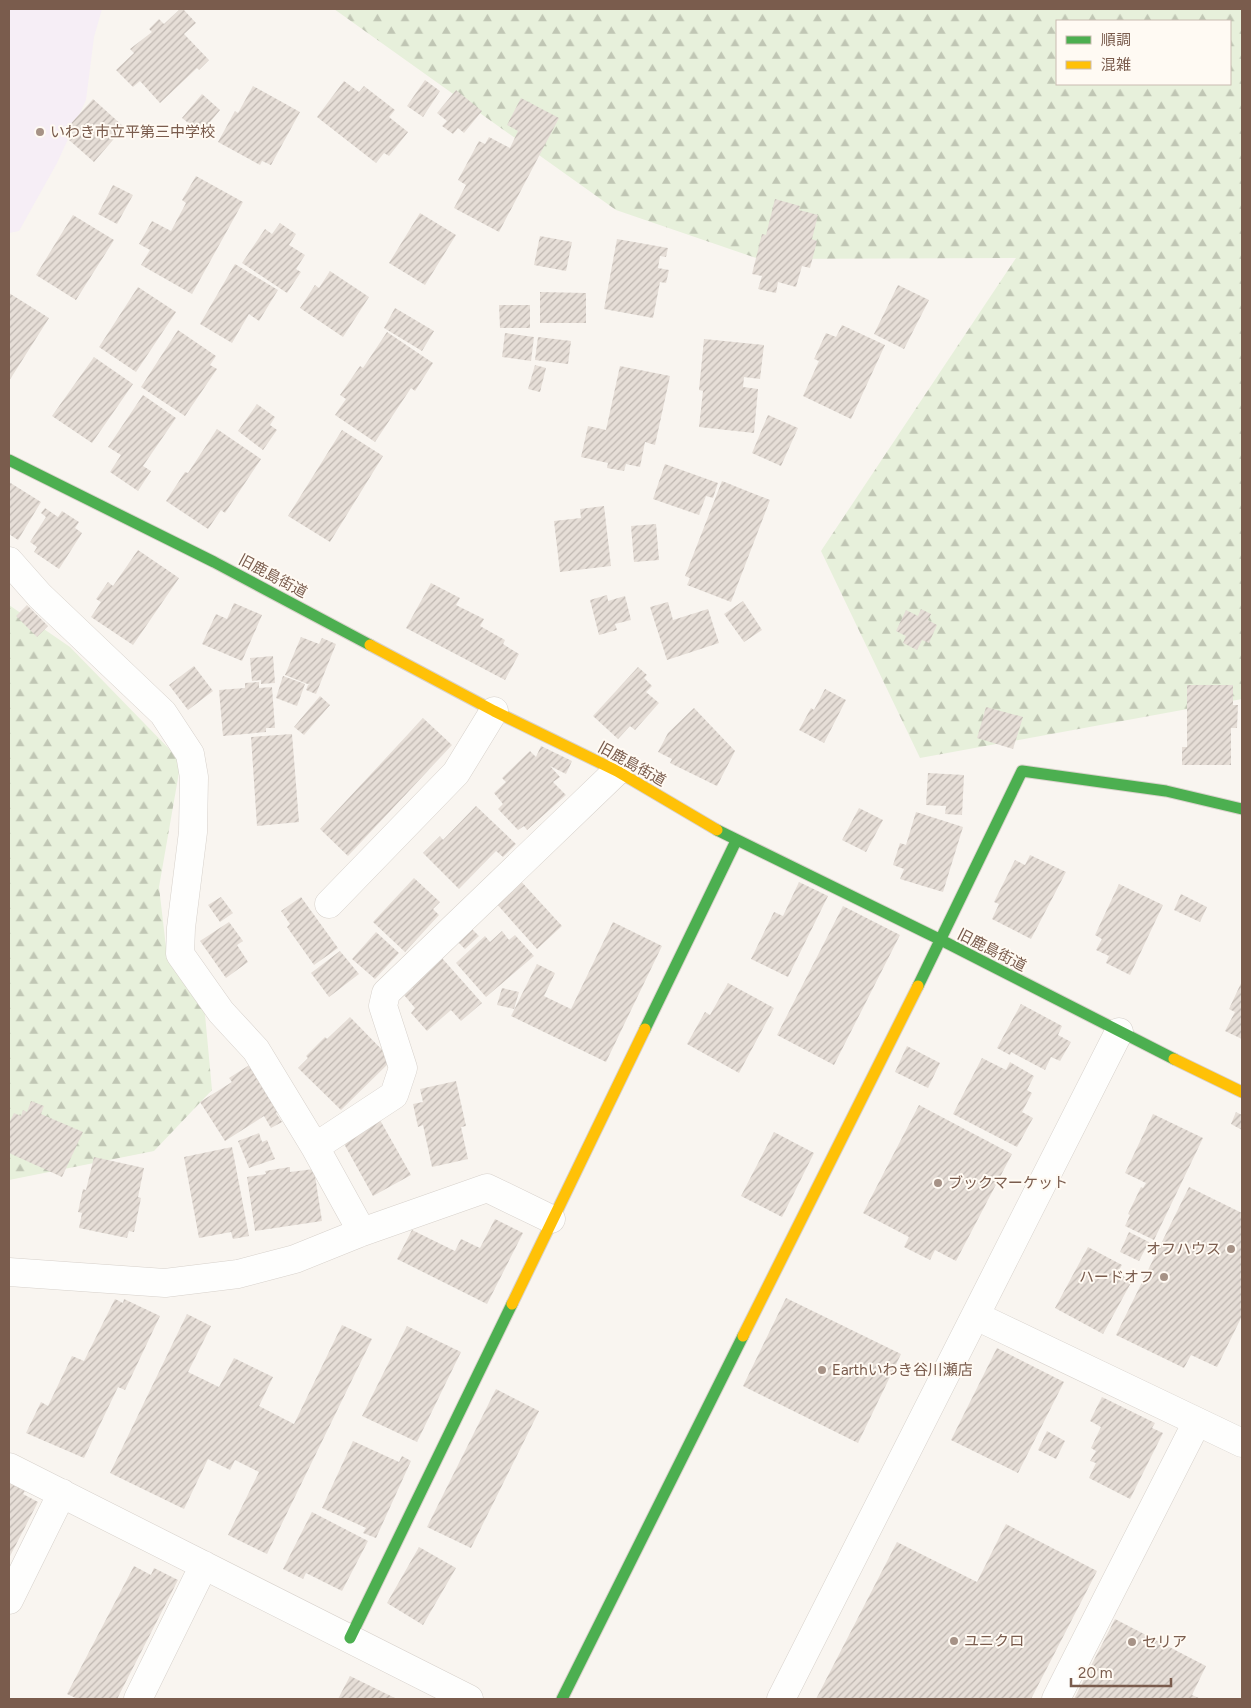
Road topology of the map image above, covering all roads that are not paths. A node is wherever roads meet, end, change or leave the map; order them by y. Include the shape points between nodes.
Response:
1 (9, 460) edge
2 (9, 561) edge
3 (494, 711) junction
4 (617, 771) junction
5 (1242, 809) edge
6 (736, 841) junction
7 (329, 904) dead end
8 (941, 940) junction
9 (1119, 1032) junction
10 (1242, 1092) edge
11 (315, 1147) junction
12 (551, 1219) junction
13 (362, 1232) junction
14 (9, 1272) edge
15 (976, 1316) junction
16 (1197, 1422) junction
17 (1242, 1443) edge
18 (9, 1466) edge
19 (62, 1493) junction
20 (204, 1565) junction
21 (9, 1600) edge
22 (350, 1638) junction
23 (138, 1699) edge
24 (470, 1699) edge
25 (562, 1699) edge
26 (781, 1699) edge
27 (1056, 1699) edge

1 - 3 street, 旧鹿島街道 via 214,562
2 - 11 street via 40,596 163,713 190,754 194,778 193,832 180,954 222,1012 256,1050
3 - 4 street, 旧鹿島街道
3 - 7 street via 456,773
4 - 6 street, 旧鹿島街道
4 - 11 street via 386,992 383,1006 403,1068 394,1094
5 - 8 street via 1166,791 1022,771
6 - 8 street, 旧鹿島街道
6 - 12 street
8 - 9 street, 旧鹿島街道
8 - 25 street
9 - 10 street, 旧鹿島街道
9 - 15 street
11 - 13 street
12 - 13 street via 488,1188
12 - 22 street
13 - 14 street via 295,1259 238,1274 165,1283
15 - 16 street
15 - 26 street
16 - 17 street
16 - 27 street
18 - 19 street
19 - 20 street
19 - 21 street
20 - 22 street
20 - 23 street
22 - 24 street

